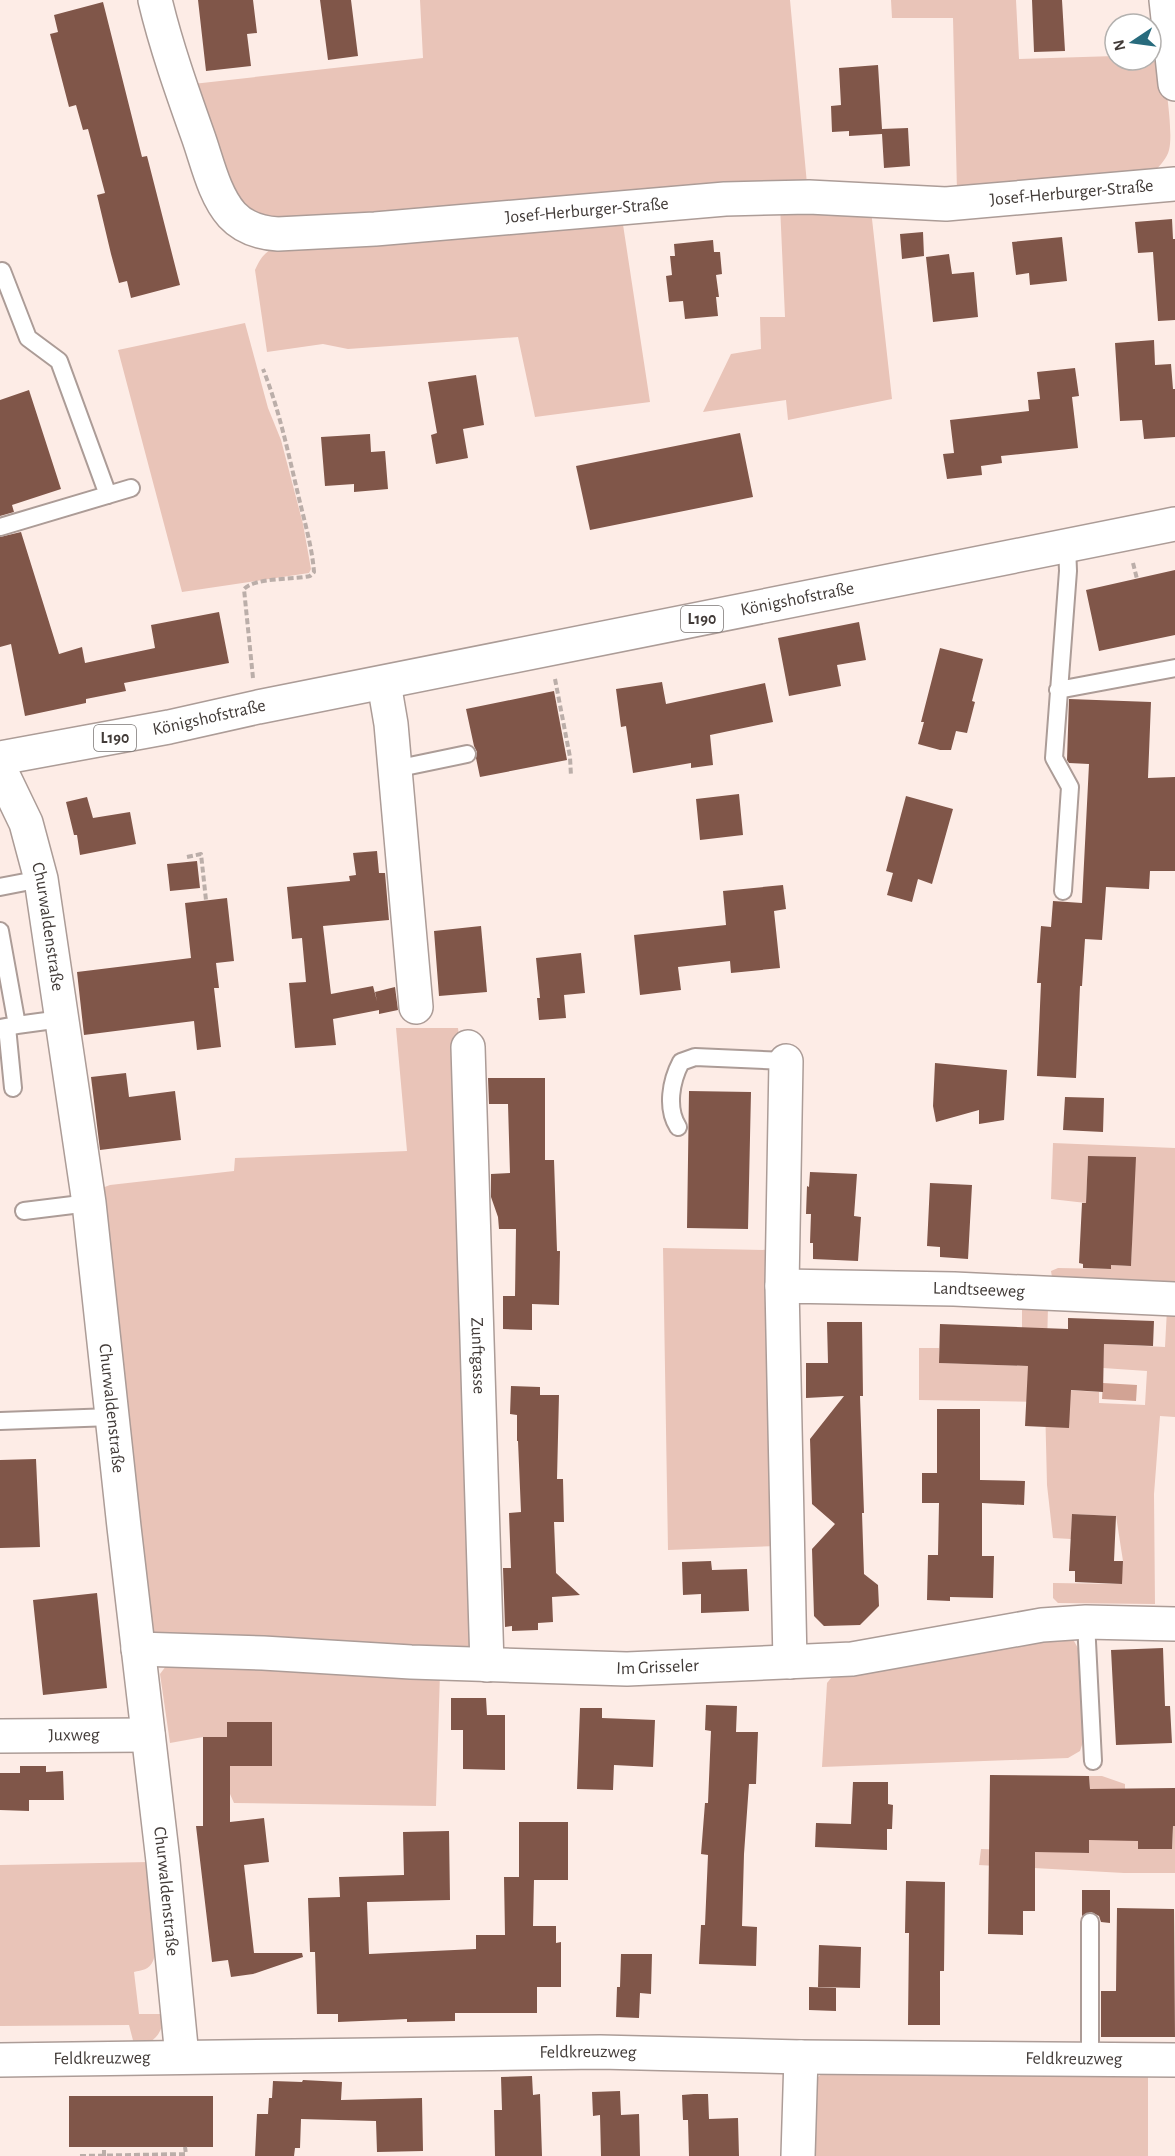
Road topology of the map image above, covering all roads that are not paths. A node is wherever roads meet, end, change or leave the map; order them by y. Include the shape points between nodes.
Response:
1 (155, 0) edge
2 (1167, 0) edge
3 (1175, 84) edge
4 (1175, 183) edge
5 (1, 269) edge
6 (131, 488) dead end
7 (108, 495) junction
8 (1175, 524) edge
9 (0, 527) edge
10 (1067, 545) junction
11 (1175, 668) edge
12 (384, 682) junction
13 (1058, 690) junction
14 (467, 754) dead end
15 (0, 758) edge
16 (0, 769) edge
17 (395, 769) junction
18 (0, 887) edge
19 (1063, 891) dead end
20 (48, 894) junction
21 (0, 931) edge
22 (416, 1006) dead end
23 (61, 1019) junction
24 (8, 1027) edge
25 (468, 1047) dead end
26 (786, 1061) joint
27 (13, 1088) dead end
28 (678, 1127) dead end
29 (89, 1203) junction
30 (24, 1210) dead end
31 (782, 1286) junction
32 (1175, 1299) edge
33 (112, 1417) junction
34 (0, 1421) edge
35 (1086, 1622) junction
36 (1175, 1624) edge
37 (138, 1649) junction
38 (790, 1662) junction
39 (488, 1665) junction
40 (148, 1735) junction
41 (0, 1736) edge
42 (1093, 1761) dead end
43 (1090, 1922) dead end
44 (182, 2057) junction
45 (801, 2057) junction
46 (0, 2060) edge
47 (1090, 2060) junction
48 (1175, 2060) edge
49 (798, 2156) edge

1 - 4 street, Josef-Herburger-Straße via 163,36 219,192 233,217 262,233 375,229 725,199 809,197 946,204
2 - 3 street
5 - 7 lane via 28,338 59,361
6 - 7 lane
7 - 9 lane
8 - 10 street, Königshofstraße / L190
10 - 12 street, Königshofstraße / L190
10 - 13 lane
11 - 13 lane
12 - 15 street, Königshofstraße / L190
12 - 17 street
13 - 19 lane via 1054,758 1070,787
14 - 17 lane
16 - 20 street, Churwaldenstraße via 26,823
17 - 22 street
18 - 20 lane
20 - 23 street, Churwaldenstraße
21 - 24 lane
23 - 24 lane
23 - 29 street, Churwaldenstraße
24 - 27 lane
25 - 39 street, Zunftgasse
26 - 28 lane via 695,1058 681,1062 672,1088 673,1120
26 - 31 street
29 - 30 lane
29 - 33 street, Churwaldenstraße
31 - 32 street, Landtseeweg
31 - 38 street
33 - 34 lane
33 - 37 street, Churwaldenstraße
35 - 36 street, Im Grisseler
35 - 38 street, Im Grisseler via 1042,1625 852,1659
35 - 42 lane
37 - 39 street, Im Grisseler
37 - 40 street, Churwaldenstraße
38 - 39 street, Im Grisseler via 627,1669
40 - 41 street, Juxweg
40 - 44 street, Churwaldenstraße
43 - 47 lane
44 - 45 street, Feldkreuzweg via 600,2052
44 - 46 street, Feldkreuzweg
45 - 47 street, Feldkreuzweg
45 - 49 street
47 - 48 street, Feldkreuzweg

